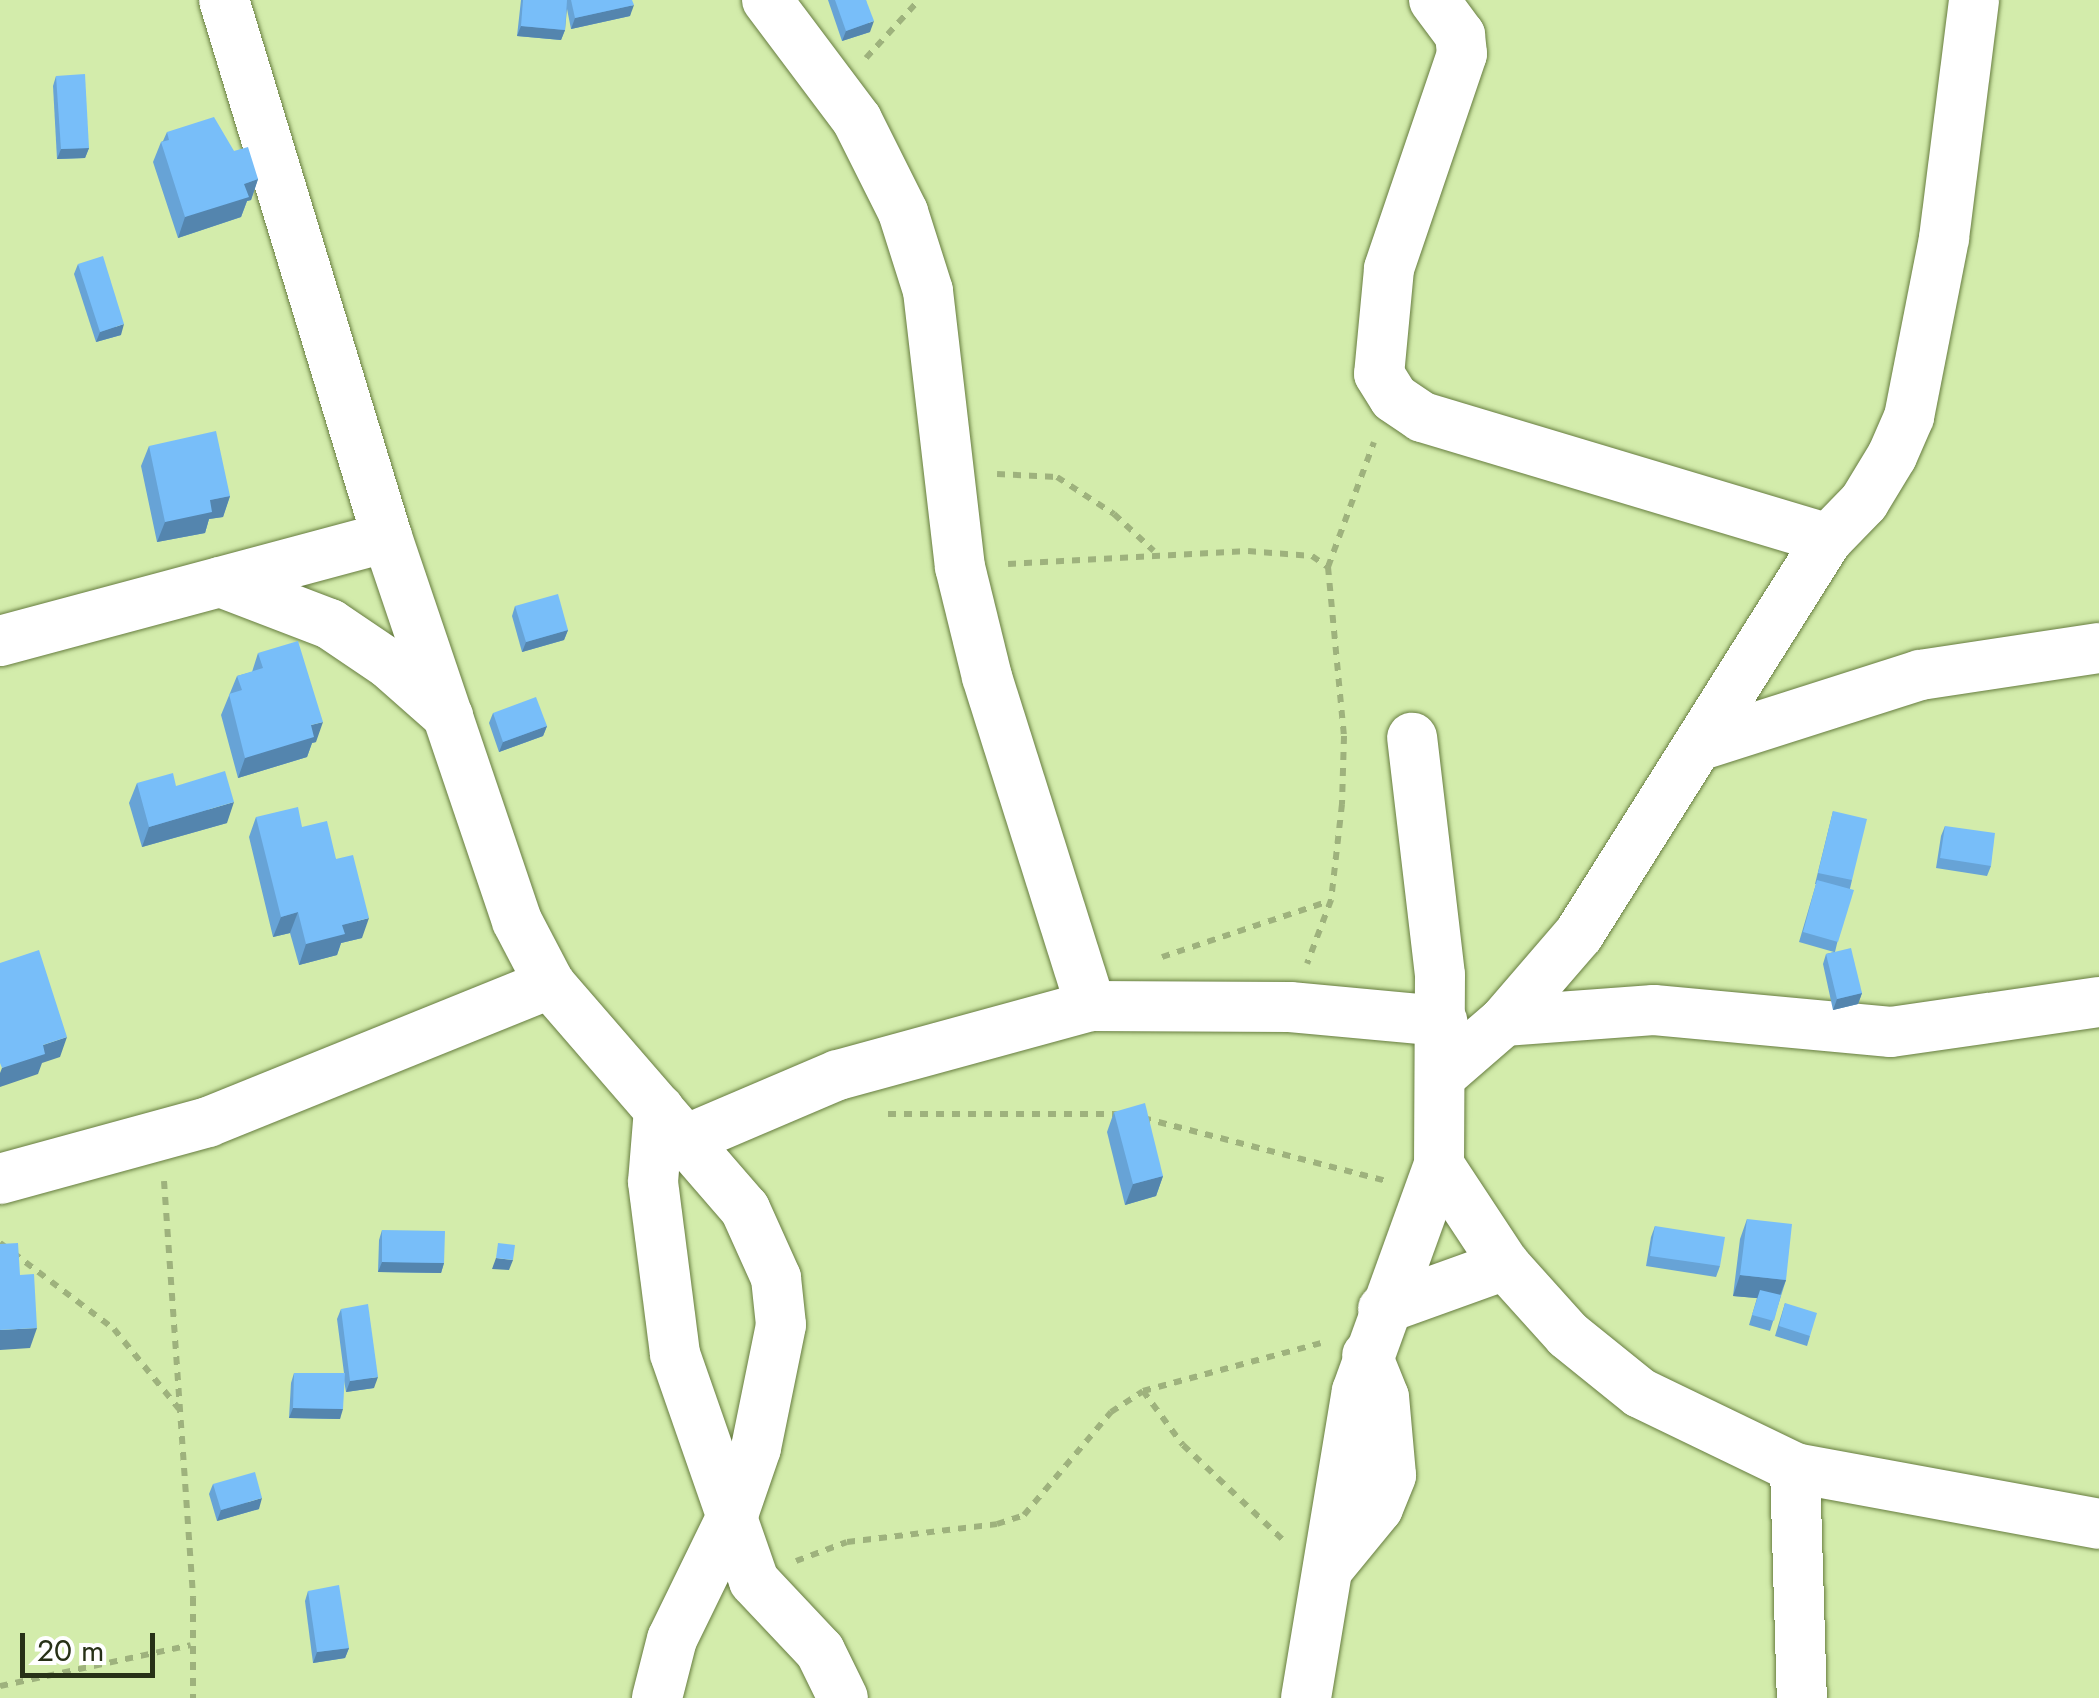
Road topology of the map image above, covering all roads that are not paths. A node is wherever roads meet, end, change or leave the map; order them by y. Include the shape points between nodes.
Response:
1 (224, 0) edge
2 (767, 0) edge
3 (1434, 0) edge
4 (1974, 0) edge
5 (387, 537) junction
6 (1828, 539) junction
7 (220, 582) junction
8 (0, 641) edge
9 (2099, 648) edge
10 (451, 720) junction
11 (1412, 738) dead end
12 (1704, 744) junction
13 (550, 984) junction
14 (2099, 1002) edge
15 (1104, 1004) junction
16 (1442, 1021) junction
17 (1504, 1021) junction
18 (1444, 1074) junction
19 (671, 1125) junction
20 (1433, 1178) junction
21 (0, 1179) edge
22 (1504, 1265) junction
23 (1375, 1332) junction
24 (1795, 1468) junction
25 (734, 1512) junction
26 (2099, 1524) edge
27 (844, 1695) edge
28 (657, 1698) edge
29 (1306, 1698) edge
30 (1802, 1698) edge

1 - 5 street
2 - 15 street via 837,90 904,212 928,291 960,567 987,677
3 - 6 street via 1460,35 1462,54 1389,268 1379,374 1394,398 1422,416
4 - 6 street via 1944,238 1909,417 1864,502
5 - 7 street
5 - 10 street
6 - 12 street
7 - 8 street
7 - 10 street via 330,624 390,664
9 - 12 street via 1920,675
10 - 13 street via 517,921
11 - 16 street
12 - 17 street via 1579,934
13 - 19 street
13 - 21 street via 176,1131
14 - 17 street via 1891,1032 1654,1010
15 - 16 street via 1290,1006
15 - 19 street
16 - 18 street
17 - 18 street
18 - 20 street
19 - 25 street via 653,1182 674,1354
19 - 25 street via 745,1209 776,1278 781,1325 772,1385
20 - 22 street
20 - 23 street
22 - 23 street
22 - 24 street via 1568,1335 1640,1393
23 - 29 street via 1344,1448
24 - 26 street
24 - 30 street
25 - 27 street via 754,1582 820,1651
25 - 28 street via 672,1639

